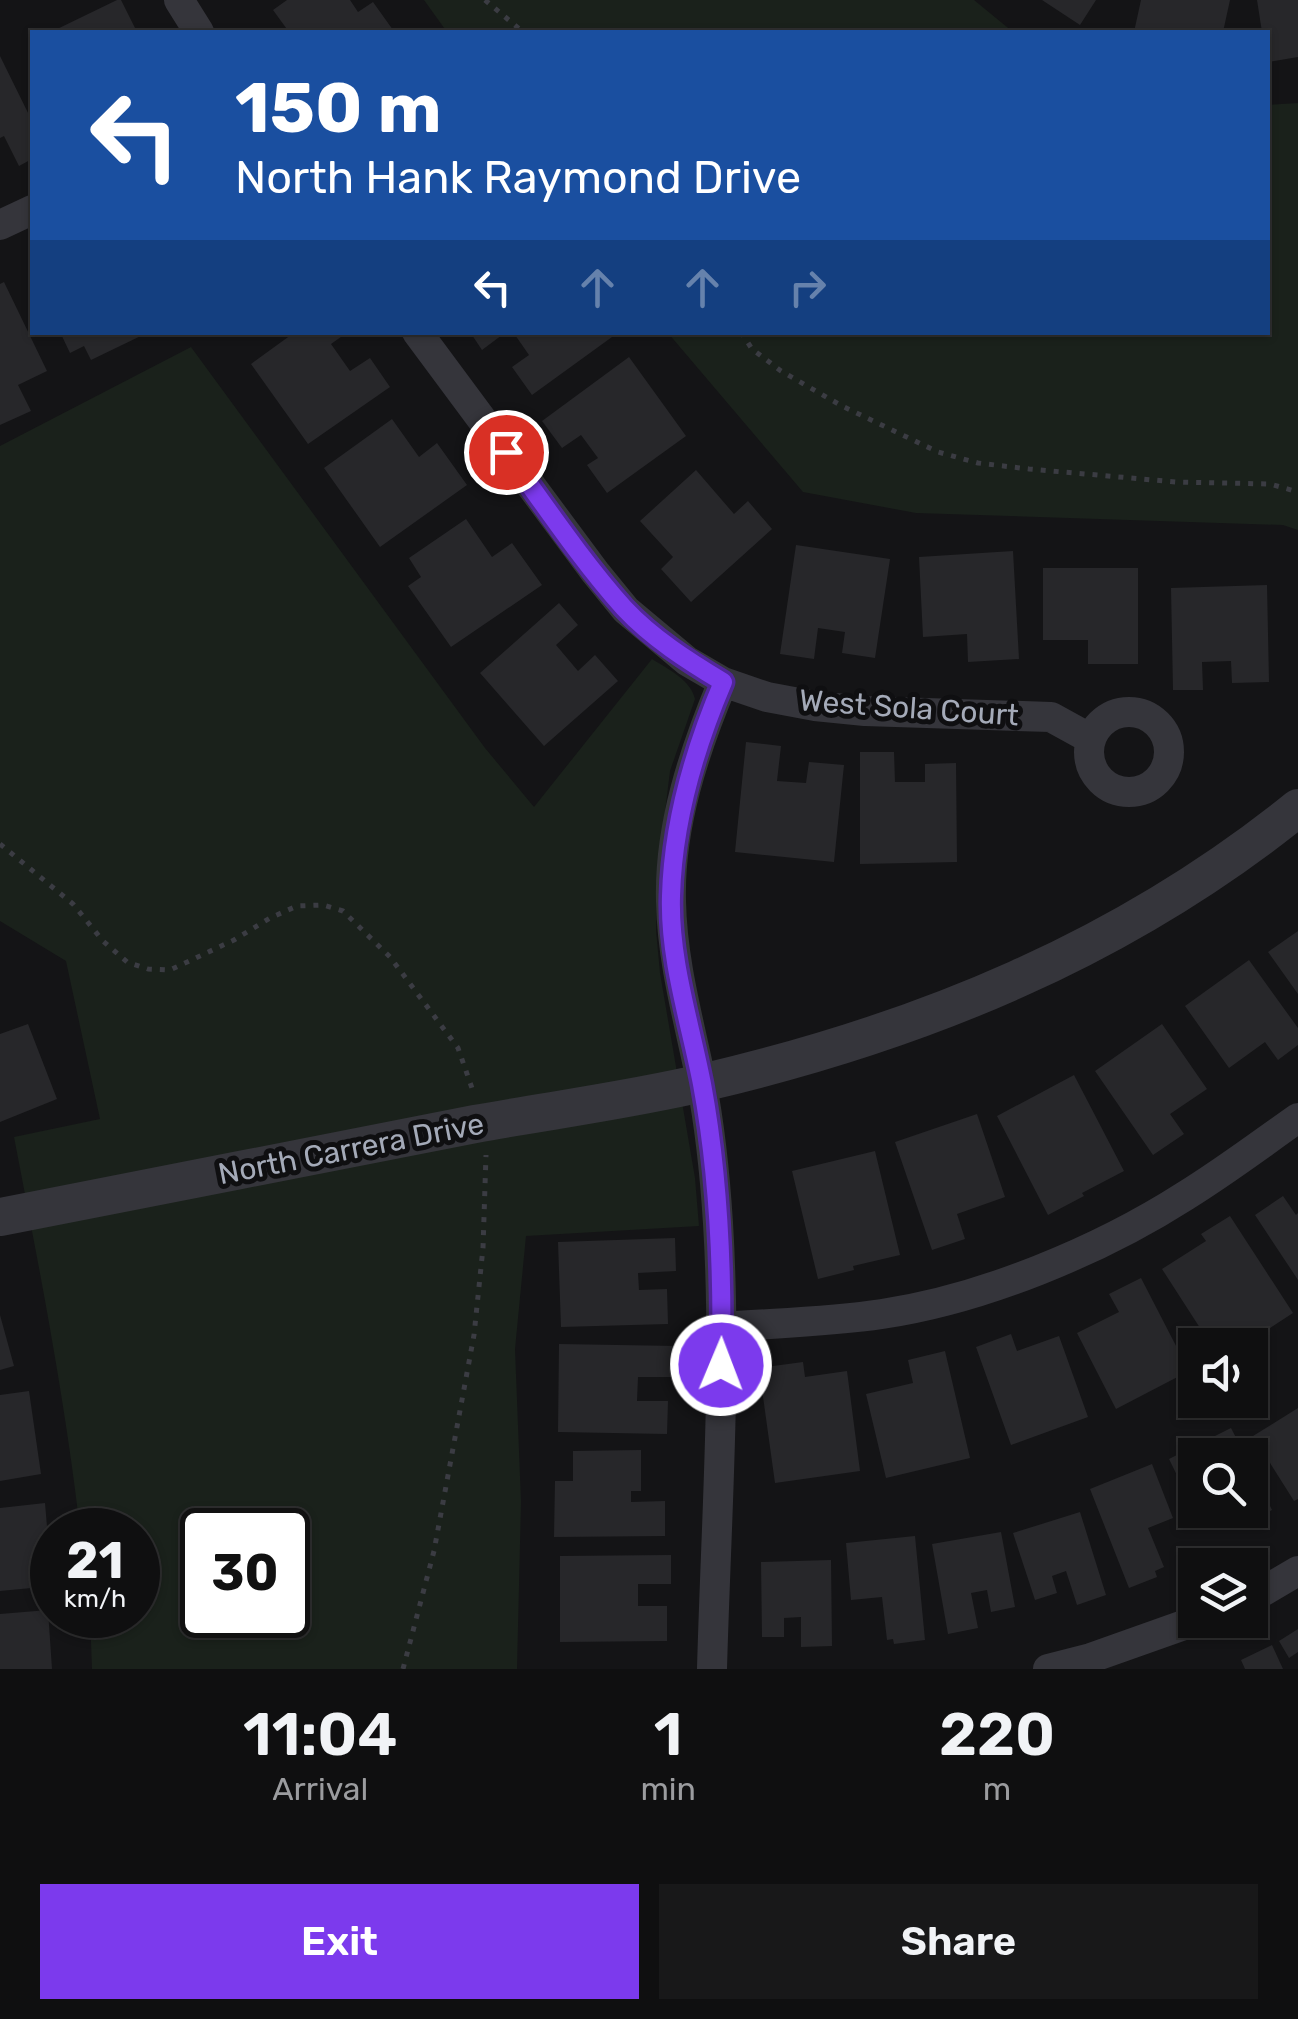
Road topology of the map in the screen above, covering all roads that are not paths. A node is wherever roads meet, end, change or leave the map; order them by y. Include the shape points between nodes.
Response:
1 (179, 0) edge
2 (198, 30) edge
3 (30, 211) edge
4 (0, 225) edge
5 (419, 335) edge
6 (723, 682) junction
7 (1091, 738) dead end
8 (1298, 808) edge
9 (702, 1083) junction
10 (1298, 1118) edge
11 (0, 1217) edge
12 (722, 1327) junction
13 (1298, 1571) edge
14 (1268, 1588) edge
15 (1178, 1627) edge
16 (712, 1669) edge
17 (1048, 1669) edge

1 - 2 street
3 - 4 street
5 - 6 street, West Sola Court via 626,610
6 - 7 street, West Sola Court via 815,706 1051,717
6 - 9 street via 686,789 670,898
8 - 9 street, North Carrera Drive via 1161,905 1072,955 882,1034
9 - 11 street, North Carrera Drive
9 - 12 street via 716,1186
10 - 12 street via 1186,1196 1105,1242 992,1286 884,1314
12 - 16 street
13 - 14 street
15 - 17 street

